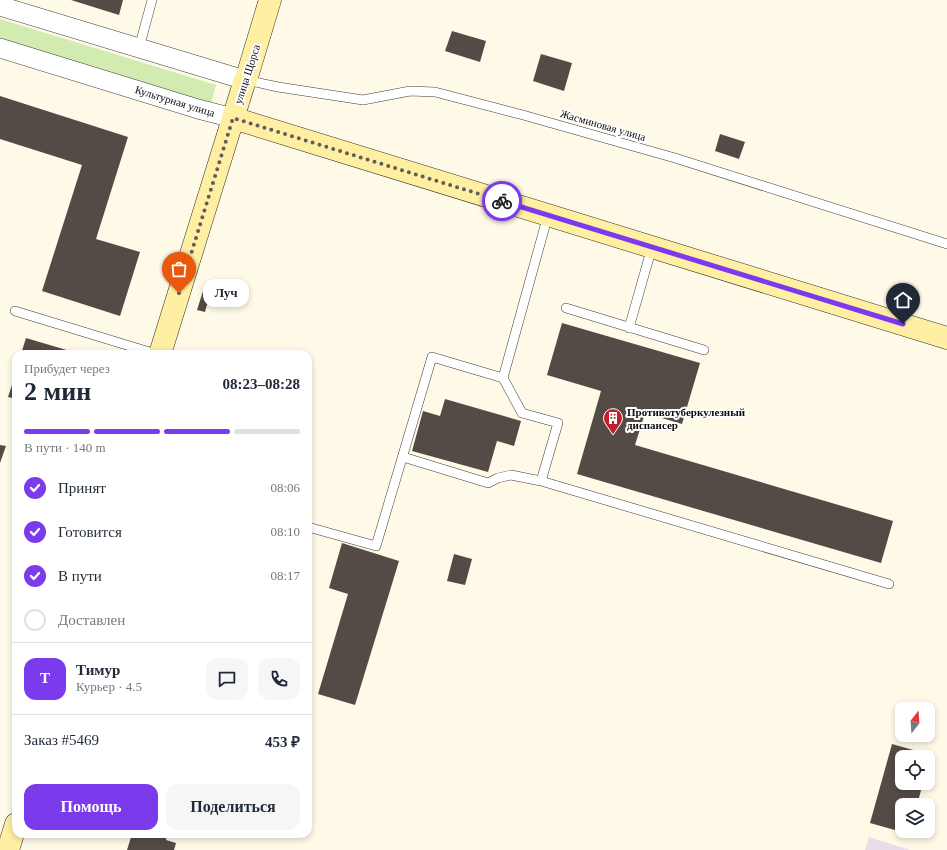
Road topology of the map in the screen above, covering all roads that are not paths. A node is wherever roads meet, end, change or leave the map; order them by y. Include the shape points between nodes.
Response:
1 (152, 0) edge
2 (270, 0) edge
3 (0, 6) edge
4 (0, 48) edge
5 (139, 48) junction
6 (245, 80) junction
7 (233, 118) junction
8 (548, 215) junction
9 (947, 244) edge
10 (652, 247) junction
11 (566, 308) dead end
12 (14, 311) dead end
13 (629, 328) junction
14 (947, 338) edge
15 (143, 350) edge
16 (161, 350) edge
17 (704, 350) dead end
18 (503, 378) junction
19 (403, 457) junction
20 (541, 481) junction
21 (312, 528) edge
22 (889, 584) dead end
23 (12, 837) edge
24 (8, 850) edge

1 - 5 lane
2 - 6 street, улица Щорса
3 - 5 street
4 - 7 street, Культурная улица
5 - 6 street
6 - 7 street, улица Щорса
6 - 9 lane, Жасминовая улица via 363,100 410,91 435,92 675,158
7 - 8 street, Культурная улица
7 - 16 street, улица Щорса
8 - 10 street, Культурная улица
8 - 18 lane
10 - 13 lane
10 - 14 street, Культурная улица
11 - 13 lane
12 - 15 lane
13 - 17 lane
18 - 19 lane via 432,357
18 - 20 lane via 522,413 558,423
19 - 20 lane via 488,483 511,475
19 - 21 lane via 376,546
20 - 22 lane
23 - 24 street

